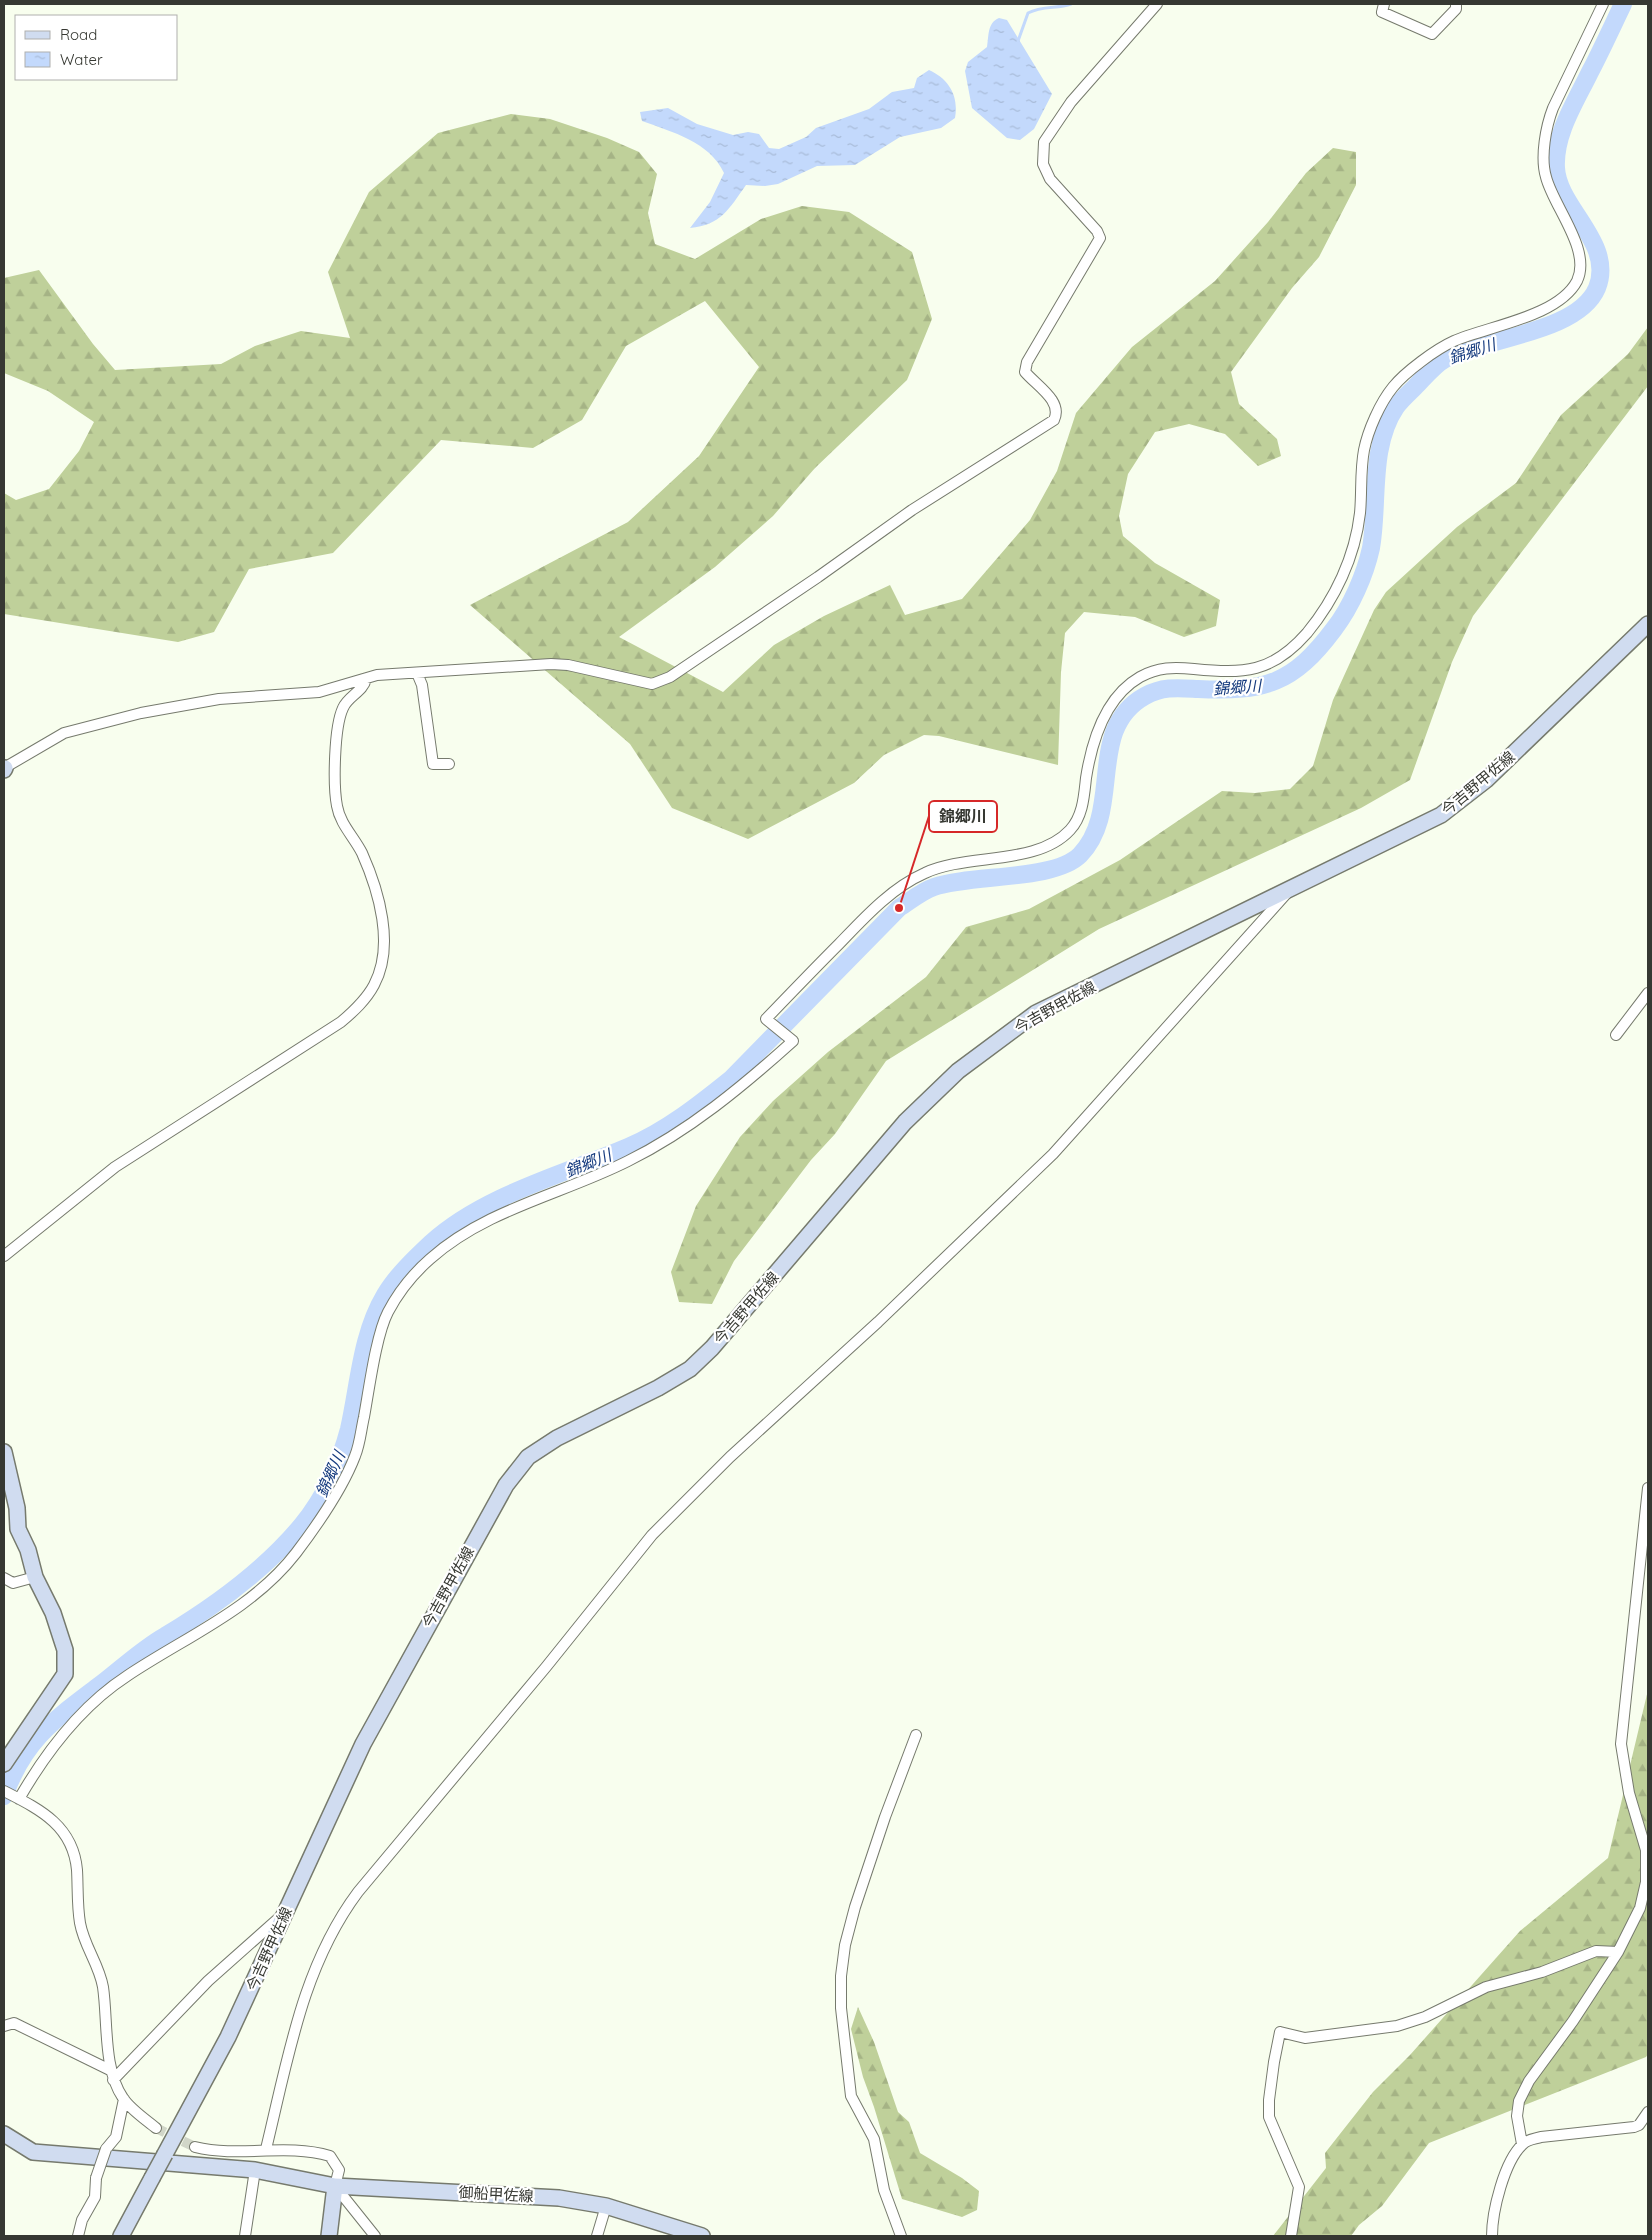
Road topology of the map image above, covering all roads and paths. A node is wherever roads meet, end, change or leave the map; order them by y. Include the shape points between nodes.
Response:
1 (1157, 4) edge
2 (1384, 4) edge
3 (1456, 4) edge
4 (1603, 4) edge
5 (1648, 624) edge
6 (417, 673) junction
7 (366, 679) junction
8 (449, 764) dead end
9 (4, 769) edge
10 (1292, 888) junction
11 (1648, 993) edge
12 (1616, 1035) dead end
13 (4, 1256) edge
14 (4, 1452) edge
15 (1648, 1488) edge
16 (36, 1577) junction
17 (4, 1578) edge
18 (916, 1735) dead end
19 (4, 1764) edge
20 (4, 1791) edge
21 (19, 1799) junction
22 (285, 1912) junction
23 (1618, 1952) junction
24 (4, 2026) edge
25 (112, 2076) junction
26 (124, 2099) junction
27 (1648, 2112) edge
28 (156, 2128) tunnel mouth
29 (4, 2134) edge
30 (1522, 2144) junction
31 (195, 2147) tunnel mouth
32 (266, 2149) junction
33 (255, 2170) junction
34 (335, 2186) junction
35 (606, 2206) junction
36 (78, 2236) edge
37 (121, 2236) edge
38 (245, 2236) edge
39 (329, 2236) edge
40 (375, 2236) edge
41 (597, 2236) edge
42 (702, 2236) edge
43 (901, 2236) edge
44 (1291, 2236) edge
45 (1492, 2236) edge

1 - 6 street via 1071,102 1044,142 1043,164 1050,179 1100,238 1027,362 1025,372 1056,405 1058,413 1054,420 912,510 818,577 659,682 647,683 551,664
2 - 3 street via 1382,12 1432,34 1456,9
4 - 21 street via 1553,108 1544,160 1546,176 1580,258 1579,276 1571,290 1553,303 1524,318 1446,344 1393,386 1375,418 1364,449 1360,516 1349,561 1333,597 1306,633 1283,655 1258,669 1242,672 1156,669 1136,679 1116,697 1102,719 1090,753 1080,813 1070,830 1054,843 1033,851 958,862 910,881 869,913 766,1019 793,1041 756,1075 650,1150 573,1187 511,1209 467,1232 430,1258 411,1278 387,1314 356,1454 325,1510 295,1554 263,1589 238,1608 108,1689 57,1740 39,1763
5 - 10 main road, 今吉野甲佐線 via 1486,780 1441,815
6 - 7 street via 377,675
6 - 8 street via 422,685 433,764
7 - 9 street via 320,692 219,699 94,724 64,733
7 - 13 street via 342,709 335,764 341,820 361,852 383,916 384,939 374,984 359,1006 341,1022 115,1167
10 - 22 main road, 今吉野甲佐線 via 1036,1013 996,1041 958,1071 905,1122 712,1348 690,1369 557,1438 528,1458 506,1485 362,1744
10 - 32 street via 1053,1154 878,1322 730,1457 652,1535 546,1668 358,1892 324,1945 304,1997
11 - 12 street
14 - 16 main road via 17,1508 18,1529
15 - 23 street via 1621,1744 1629,1793 1646,1850 1646,1882 1640,1908
16 - 17 street via 13,1582
16 - 19 main road via 61,1635 65,1674
18 - 43 street via 855,1908 845,1944 841,1976 850,2096 874,2139 884,2190
20 - 21 street
21 - 25 street via 30,1803 56,1823 74,1856 82,1933 96,1962 102,1986
22 - 25 street via 208,1981
22 - 37 main road, 今吉野甲佐線, bridge via 228,2037
23 - 30 street via 1529,2082 1517,2116
23 - 44 street via 1596,1951 1542,1972 1486,1987 1425,2017 1397,2026 1305,2038 1280,2032 1269,2117 1299,2187
24 - 25 street via 14,2023
25 - 26 street
26 - 28 street
26 - 36 street, bridge via 116,2137 106,2149 96,2178 95,2198 82,2220
27 - 30 street via 1634,2127 1541,2137
29 - 33 main road, 御船甲佐線 via 33,2152 53,2155
30 - 45 street via 1511,2162 1496,2201
31 - 32 street via 234,2153
32 - 34 street via 310,2150 330,2156 339,2170
33 - 34 main road, 御船甲佐線
33 - 38 street
34 - 35 main road, 御船甲佐線 via 512,2194
34 - 39 main road
34 - 40 street
35 - 41 street
35 - 42 main road, 御船甲佐線

